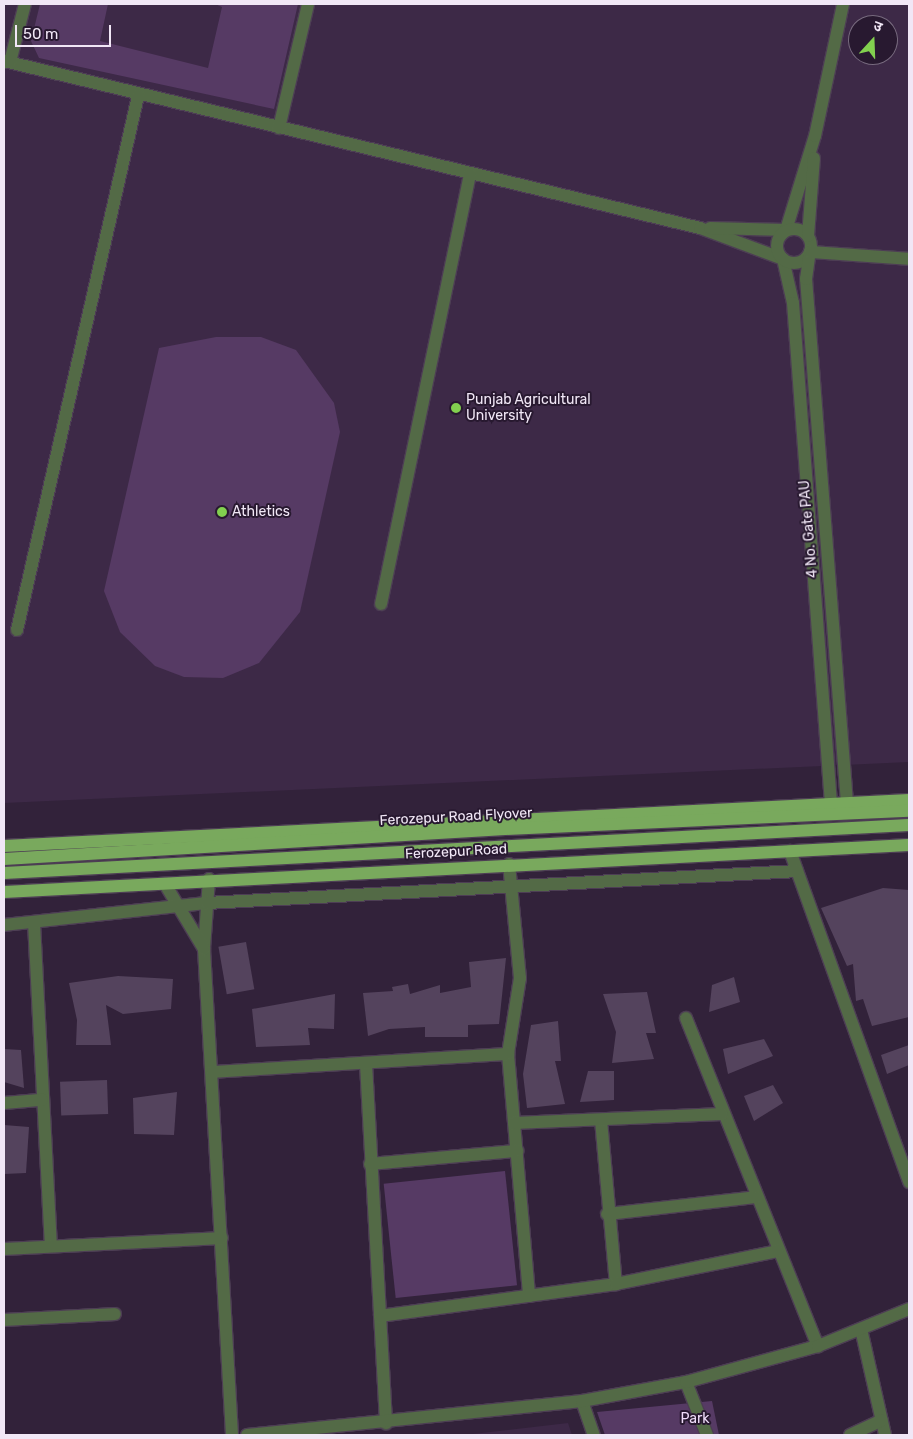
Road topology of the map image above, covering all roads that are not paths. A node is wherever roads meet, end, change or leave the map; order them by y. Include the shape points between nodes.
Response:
1 (24, 4) edge
2 (308, 4) edge
3 (843, 4) edge
4 (7, 61) edge
5 (138, 96) junction
6 (279, 128) junction
7 (815, 136) junction
8 (470, 174) junction
9 (700, 228) junction
10 (786, 230) junction
11 (808, 236) junction
12 (810, 252) junction
13 (783, 259) junction
14 (909, 259) edge
15 (381, 604) dead end
16 (17, 630) dead end
17 (909, 800) edge
18 (847, 803) junction
19 (831, 804) junction
20 (909, 811) edge
21 (909, 825) edge
22 (909, 845) edge
23 (4, 846) edge
24 (790, 851) junction
25 (4, 859) edge
26 (509, 864) junction
27 (798, 871) junction
28 (4, 873) edge
29 (210, 879) junction
30 (165, 884) junction
31 (511, 888) junction
32 (4, 892) edge
33 (207, 903) junction
34 (180, 908) junction
35 (34, 922) junction
36 (4, 925) edge
37 (204, 949) junction
38 (686, 1018) dead end
39 (508, 1054) junction
40 (366, 1064) junction
41 (212, 1072) junction
42 (42, 1100) junction
43 (4, 1103) edge
44 (722, 1114) junction
45 (600, 1120) junction
46 (514, 1123) junction
47 (517, 1151) junction
48 (370, 1164) junction
49 (909, 1182) edge
50 (756, 1197) junction
51 (607, 1214) junction
52 (222, 1238) junction
53 (51, 1246) junction
54 (4, 1249) edge
55 (778, 1251) junction
56 (616, 1284) junction
57 (529, 1296) junction
58 (909, 1309) edge
59 (115, 1314) dead end
60 (380, 1316) junction
61 (4, 1320) edge
62 (861, 1330) junction
63 (818, 1346) junction
64 (686, 1382) junction
65 (582, 1401) junction
66 (882, 1420) junction
67 (386, 1423) junction
68 (232, 1435) edge
69 (247, 1435) edge
70 (594, 1435) edge
71 (707, 1435) edge
72 (850, 1435) edge
73 (885, 1435) edge

1 - 4 street
2 - 6 street
3 - 7 street
4 - 5 street
5 - 6 street
5 - 16 street
6 - 8 street
7 - 10 street
7 - 11 street
8 - 9 street
8 - 15 street
9 - 10 street
9 - 13 street
10 - 11 street via 798,229
10 - 13 street via 776,244
11 - 12 street
12 - 13 street via 798,263
12 - 14 street
12 - 18 street, 4 No. Gate PAU via 806,298
13 - 19 street, 4 No. Gate PAU via 793,303
17 - 18 main road
18 - 19 main road
19 - 23 main road
20 - 25 main road, Ferozepur Road Flyover via 495,830
21 - 28 main road
22 - 24 main road, Ferozepur Road
24 - 26 main road, Ferozepur Road
24 - 27 street
26 - 29 main road, Ferozepur Road
26 - 31 street
27 - 31 street
27 - 49 street
29 - 30 main road, Ferozepur Road
29 - 33 street
30 - 32 main road, Ferozepur Road
30 - 34 street
31 - 33 street
31 - 39 street via 520,978
33 - 34 street
33 - 37 street
34 - 35 street
34 - 37 street
35 - 36 street
35 - 42 street
37 - 41 street
38 - 44 street
39 - 40 street
39 - 46 street
40 - 41 street
40 - 48 street
41 - 52 street
42 - 43 street
42 - 53 street
44 - 45 street
44 - 50 street
45 - 46 street
45 - 51 street
46 - 47 street
47 - 48 street
47 - 57 street
48 - 60 street
50 - 51 street
50 - 55 street
51 - 56 street
52 - 53 street
52 - 68 street
53 - 54 street
55 - 56 street
55 - 63 street
56 - 57 street
57 - 60 street
58 - 62 street
59 - 61 street
60 - 67 street
62 - 63 street
62 - 66 street
63 - 64 street
64 - 65 street
64 - 71 street
65 - 67 street
65 - 70 street
66 - 72 street
66 - 73 street
67 - 69 street

